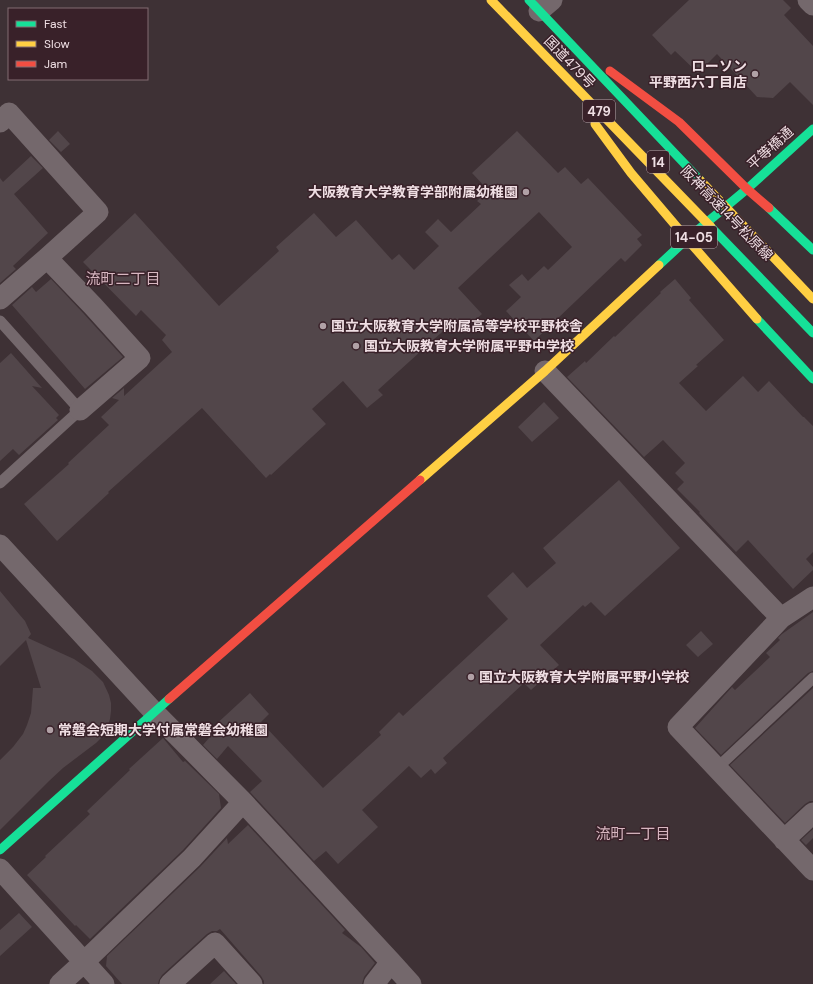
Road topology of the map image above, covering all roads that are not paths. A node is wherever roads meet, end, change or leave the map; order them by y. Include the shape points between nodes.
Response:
1 (491, 0) edge
2 (808, 0) edge
3 (544, 5) edge
4 (813, 5) edge
5 (560, 33) junction
6 (537, 35) dead end
7 (543, 54) junction
8 (602, 62) dead end
9 (592, 92) junction
10 (580, 104) dead end
11 (651, 112) dead end
12 (589, 116) dead end
13 (0, 122) edge
14 (813, 129) edge
15 (747, 189) junction
16 (726, 191) dead end
17 (744, 206) dead end
18 (725, 207) junction
19 (765, 217) dead end
20 (706, 223) junction
21 (687, 239) junction
22 (813, 251) edge
23 (47, 258) junction
24 (0, 299) edge
25 (813, 299) edge
26 (0, 321) edge
27 (813, 324) edge
28 (813, 333) edge
29 (545, 371) junction
30 (813, 371) edge
31 (813, 379) edge
32 (80, 410) junction
33 (0, 483) edge
34 (0, 545) edge
35 (813, 597) edge
36 (781, 618) junction
37 (813, 678) edge
38 (154, 712) junction
39 (717, 768) junction
40 (243, 802) junction
41 (813, 813) edge
42 (784, 840) junction
43 (0, 850) edge
44 (0, 869) edge
45 (813, 870) edge
46 (84, 962) junction
47 (391, 962) junction
48 (60, 984) edge
49 (104, 984) edge
50 (170, 984) edge
51 (252, 984) edge
52 (374, 984) edge
53 (411, 984) edge

1 - 7 main road, 国道479号 / 479
2 - 4 street
3 - 5 main road, 国道479号 / 479
5 - 15 main road via 678,122
5 - 18 main road, 国道479号 / 479
6 - 9 main road, 阪神高速14号松原線 / 14
7 - 10 main road
7 - 20 main road, 国道479号 / 479
8 - 11 main road
9 - 27 main road, 阪神高速14号松原線 / 14
9 - 30 main road, 14-05 via 621,154
12 - 21 main road via 631,173
13 - 23 street via 9,113 98,212
14 - 15 main road, 平等橋通
15 - 18 main road, 平等橋通
15 - 22 main road
16 - 17 main road, 阪神高速14号松原線
18 - 20 main road, 平等橋通
18 - 25 main road, 国道479号 / 479
19 - 22 main road
20 - 21 main road, 平等橋通
20 - 28 main road, 国道479号 / 479
21 - 29 main road, 平等橋通
21 - 31 main road
23 - 24 street
23 - 32 street via 140,358
26 - 32 lane
29 - 36 street
29 - 38 main road, 平等橋通
32 - 33 lane
34 - 38 street
35 - 36 street
36 - 39 street via 678,727
37 - 39 lane
38 - 40 street
38 - 43 main road, 平等橋通
39 - 42 street
40 - 46 street via 192,858
40 - 47 street
41 - 42 street
42 - 45 street
44 - 46 street
46 - 48 street
46 - 49 street
47 - 52 street
47 - 53 street
50 - 51 street via 215,943

